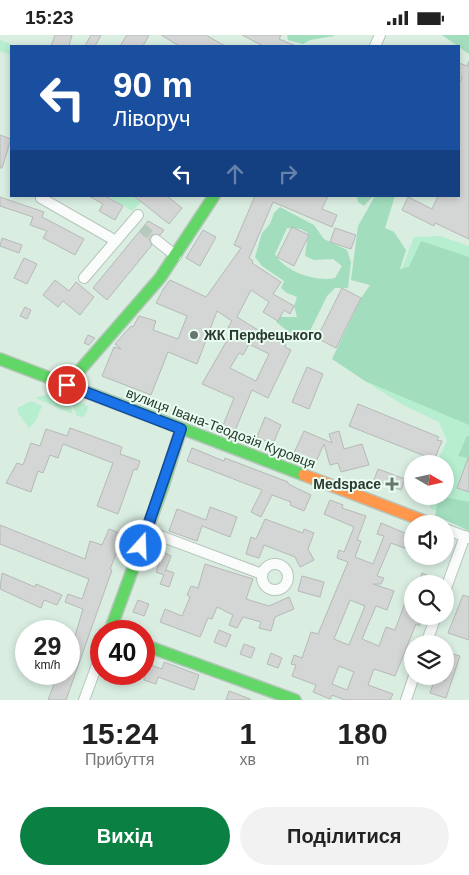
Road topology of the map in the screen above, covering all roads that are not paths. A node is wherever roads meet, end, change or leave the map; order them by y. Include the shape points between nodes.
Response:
1 (213, 197) edge
2 (41, 198) dead end
3 (142, 228) tunnel mouth
4 (156, 240) tunnel mouth
5 (116, 241) junction
6 (176, 257) junction
7 (84, 278) dead end
8 (0, 359) edge
9 (67, 385) junction
10 (181, 429) junction
11 (408, 515) edge
12 (147, 531) junction
13 (454, 532) edge
14 (467, 537) edge
15 (262, 574) dead end
16 (452, 575) edge
17 (114, 620) edge
18 (155, 649) edge
19 (90, 684) edge
20 (411, 685) edge
21 (84, 700) edge
22 (295, 700) edge
23 (406, 700) edge

1 - 6 street
2 - 5 street
3 - 5 street via 135,217
4 - 6 street
5 - 7 street
6 - 9 street
8 - 9 street, вулиця Івана-Теодозія Куровця
9 - 10 street, вулиця Івана-Теодозія Куровця
10 - 11 street, вулиця Івана-Теодозія Куровця
10 - 12 street
12 - 15 street
12 - 17 street
13 - 14 street
14 - 16 street
18 - 22 street
19 - 21 street
20 - 23 street

